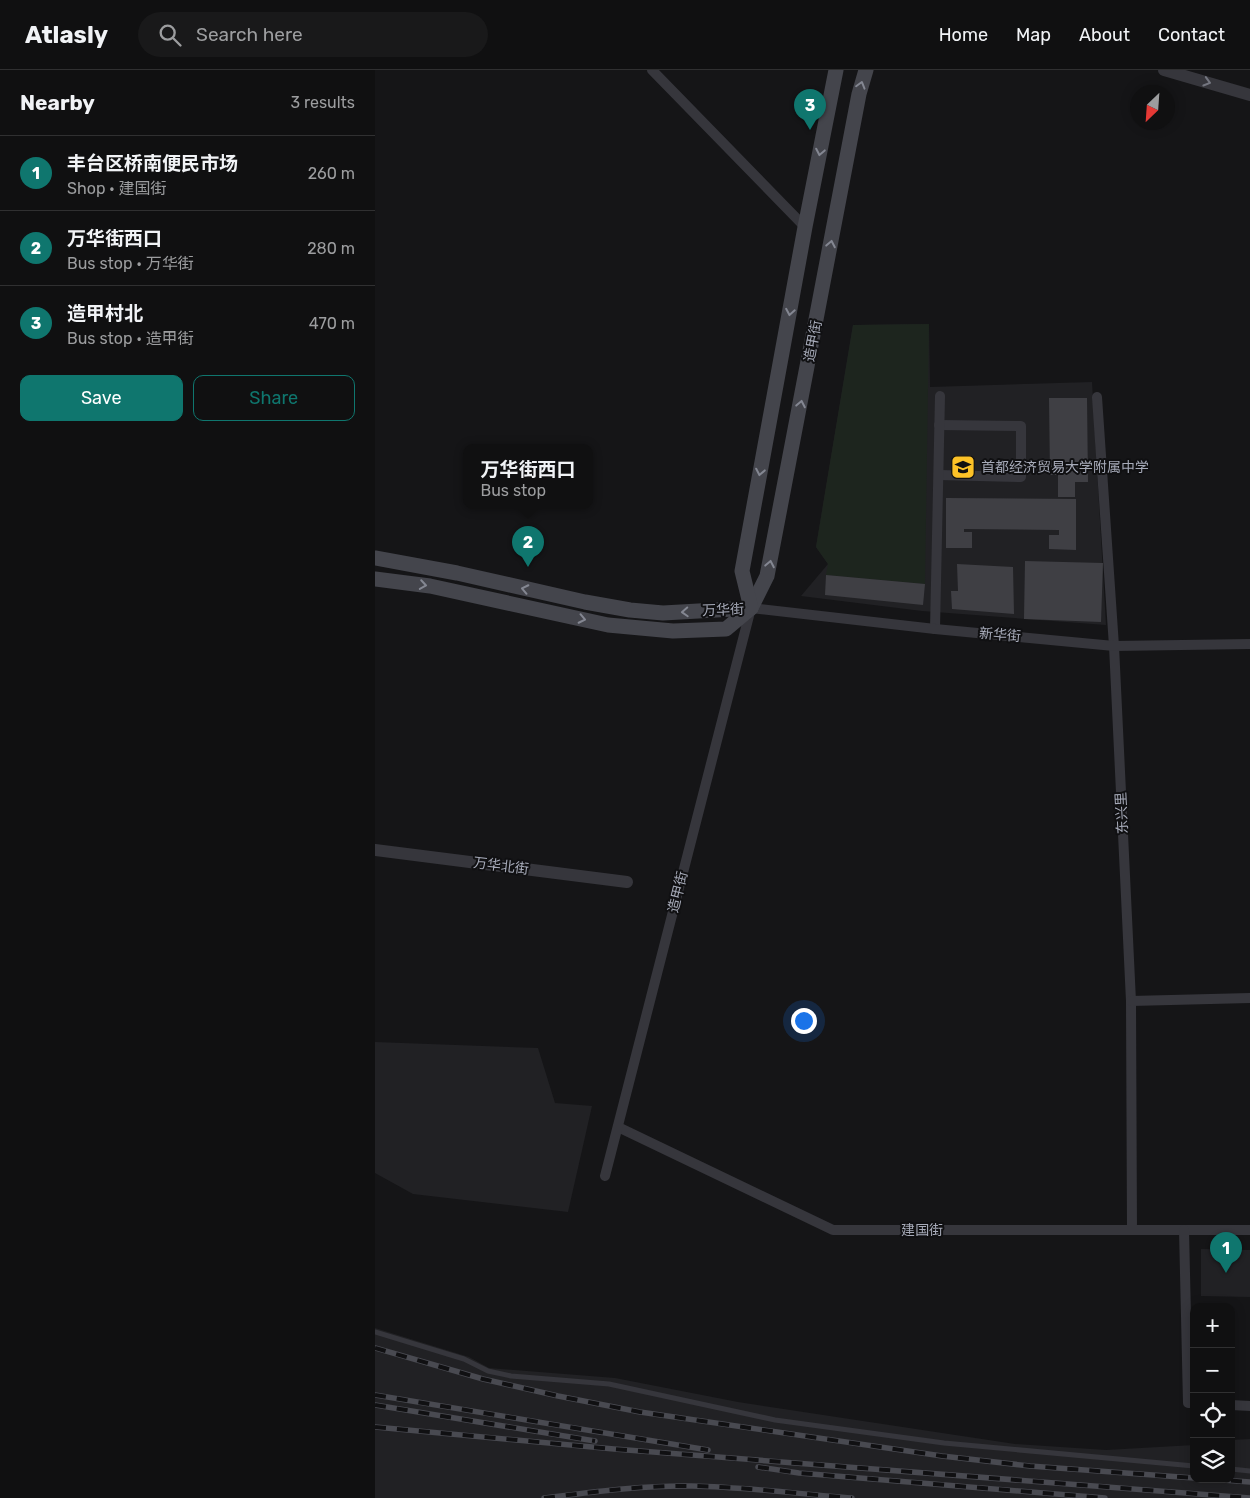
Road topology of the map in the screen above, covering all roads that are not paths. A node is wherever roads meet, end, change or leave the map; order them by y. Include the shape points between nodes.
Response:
1 (652, 70) edge
2 (836, 70) edge
3 (866, 70) edge
4 (1164, 70) edge
5 (1250, 95) edge
6 (805, 228) junction
7 (940, 396) dead end
8 (1097, 397) dead end
9 (939, 425) junction
10 (939, 475) junction
11 (375, 558) edge
12 (375, 579) edge
13 (751, 608) junction
14 (935, 629) junction
15 (1250, 644) edge
16 (1115, 646) junction
17 (375, 850) edge
18 (627, 882) dead end
19 (1250, 998) edge
20 (1131, 1001) junction
21 (618, 1127) junction
22 (605, 1176) dead end
23 (1131, 1230) junction
24 (1184, 1230) junction
25 (1250, 1230) edge
26 (375, 1332) edge
27 (1190, 1403) edge
28 (1235, 1405) edge
29 (1250, 1406) edge
30 (1190, 1466) edge
31 (1235, 1469) edge
32 (1250, 1471) edge

1 - 6 street
2 -> 6 main road, 造甲街
13 -> 3 main road, 造甲街 via 767,576
4 -> 5 street
6 -> 13 main road, 造甲街 via 742,571
7 - 9 street
8 - 16 street, 东兴里
9 - 10 street
9 - 10 street via 1021,426 1021,477
10 - 14 street
13 -> 11 main road, 万华街 via 663,613 630,610
12 -> 13 main road, 万华街 via 430,586 608,625 641,629 726,629
13 - 14 street, 新华街
13 - 21 street, 造甲街
14 - 16 street, 新华街
15 - 16 street, 新华街
16 - 20 street, 东兴里
17 - 18 street, 万华北街
19 - 20 street
20 - 23 street, 东兴里
21 - 22 street, 造甲街
21 - 23 street, 建国街 via 833,1230
23 - 24 street, 建国街
24 - 25 street, 建国街
24 - 27 street
26 - 30 lane via 464,1359 488,1371 511,1376 609,1384 775,1420 944,1443
28 - 29 street
31 - 32 lane

